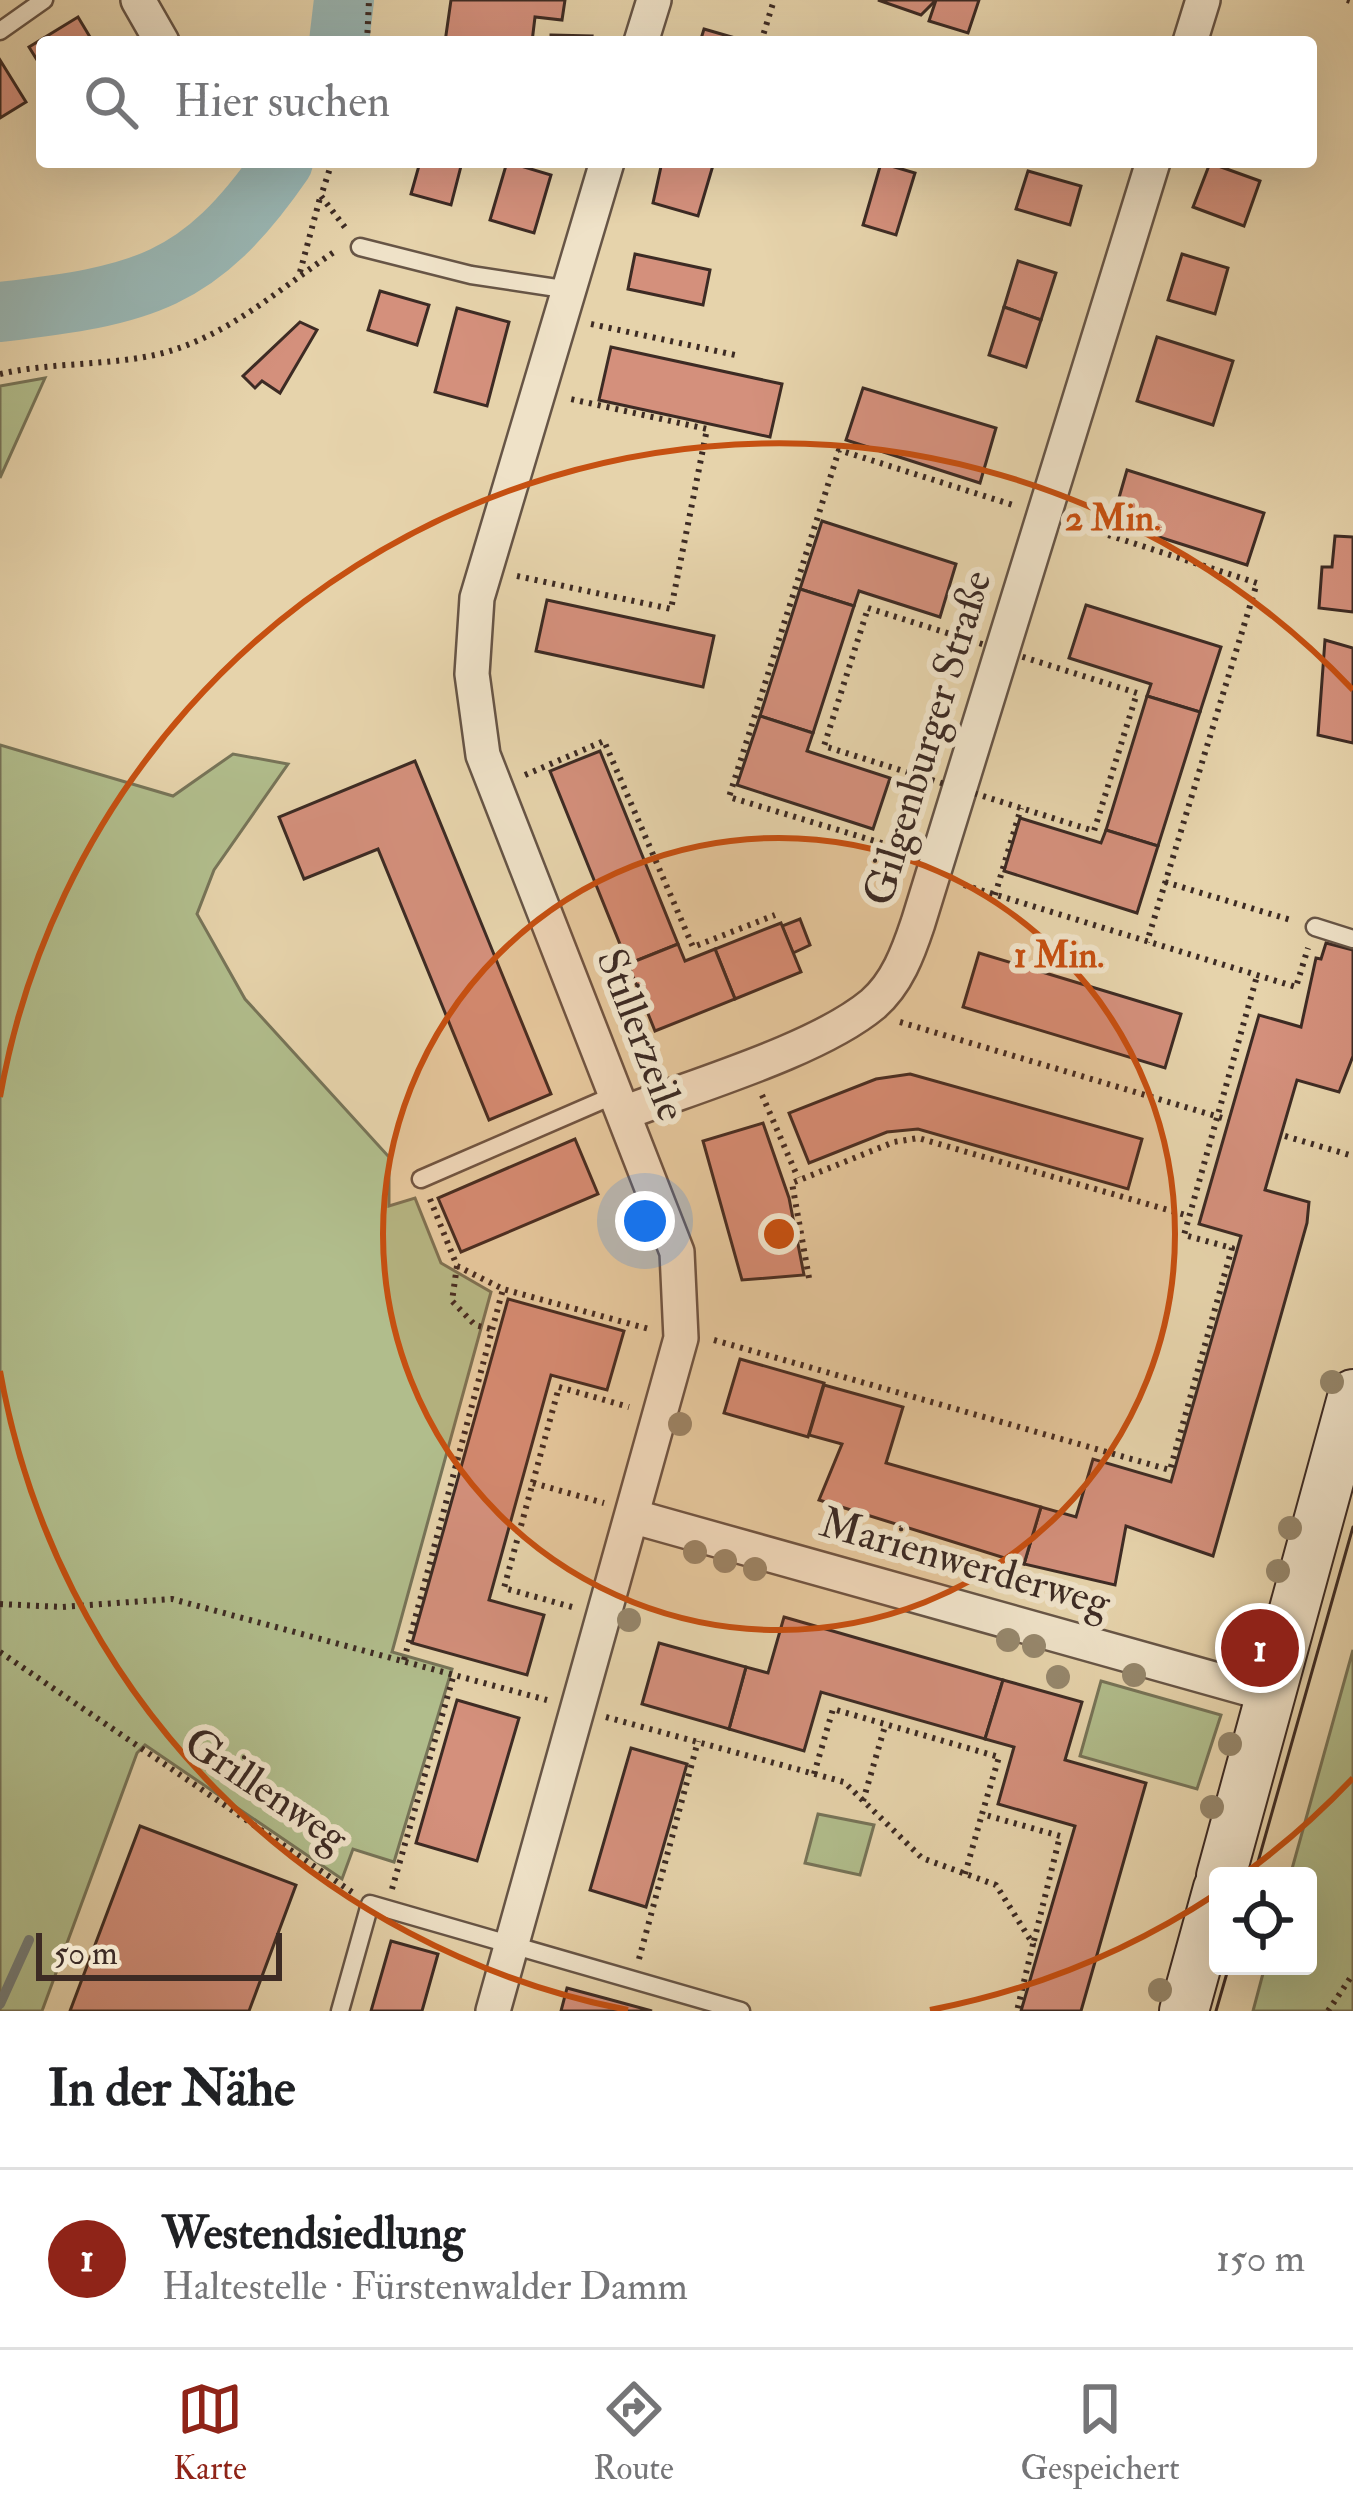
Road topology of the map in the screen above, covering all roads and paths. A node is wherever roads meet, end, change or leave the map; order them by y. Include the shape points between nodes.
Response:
1 (44, 0) edge
2 (138, 0) edge
3 (369, 0) edge
4 (654, 0) edge
5 (774, 0) edge
6 (1203, 0) edge
7 (0, 31) edge
8 (159, 36) edge
9 (368, 36) edge
10 (643, 36) edge
11 (763, 36) edge
12 (1192, 36) edge
13 (330, 168) edge
14 (605, 168) edge
15 (1151, 168) edge
16 (320, 196) junction
17 (360, 247) junction
18 (299, 276) junction
19 (566, 303) junction
20 (740, 356) dead end
21 (0, 374) edge
22 (539, 392) junction
23 (1046, 515) junction
24 (487, 566) junction
25 (1003, 651) junction
26 (496, 788) junction
27 (960, 789) junction
28 (1021, 808) junction
29 (935, 868) junction
30 (1165, 882) junction
31 (995, 895) junction
32 (776, 916) dead end
33 (1315, 927) junction
34 (1353, 939) edge
35 (1148, 942) junction
36 (1257, 976) junction
37 (874, 1003) junction
38 (759, 1088) dead end
39 (621, 1103) junction
40 (1217, 1117) junction
41 (1229, 1120) dead end
42 (1285, 1136) dead end
43 (1353, 1156) edge
44 (798, 1178) junction
45 (421, 1179) joint
46 (1189, 1216) junction
47 (457, 1266) junction
48 (809, 1278) dead end
49 (503, 1289) junction
50 (493, 1329) junction
51 (681, 1335) junction
52 (1353, 1394) edge
53 (662, 1417) junction
54 (532, 1483) junction
55 (635, 1516) junction
56 (0, 1604) edge
57 (605, 1616) junction
58 (0, 1652) edge
59 (404, 1660) junction
60 (454, 1674) junction
61 (1271, 1695) junction
62 (580, 1710) junction
63 (885, 1726) junction
64 (698, 1741) junction
65 (814, 1774) junction
66 (863, 1801) junction
67 (982, 1814) junction
68 (1223, 1867) edge
69 (965, 1874) junction
70 (378, 1906) junction
71 (1209, 1921) edge
72 (512, 1944) junction
73 (1033, 1944) junction
74 (1353, 1974) edge
75 (634, 1980) junction
76 (340, 2011) edge
77 (493, 2011) edge
78 (741, 2011) edge
79 (1016, 2011) edge
80 (1184, 2011) edge
81 (1328, 2011) edge

1 - 7 lane
2 - 8 street
3 - 9 path
4 - 10 street
5 - 11 path
6 - 12 street
13 - 16 path
14 - 19 street, Stillerzeile
15 - 23 street, Gilgenburger Straße
16 - 17 path
16 - 18 path
17 - 18 path via 339,249
17 - 19 lane
18 - 21 path via 258,309 158,354
19 - 20 path
19 - 22 street, Stillerzeile
22 - 24 street, Stillerzeile
22 - 24 path via 707,429 671,609
23 - 25 street, Gilgenburger Straße
23 - 29 path via 839,450 729,797
23 - 30 path via 1256,583
24 - 26 street, Stillerzeile via 472,674
25 - 27 street, Gilgenburger Straße
25 - 27 path via 868,608 824,746
25 - 28 path via 1137,694 1094,831
26 - 32 path via 604,741 693,946
26 - 39 street, Stillerzeile
27 - 28 path
27 - 29 street, Gilgenburger Straße
28 - 31 path
29 - 31 path
29 - 37 street, Gilgenburger Straße via 908,952
30 - 33 path
30 - 35 path
31 - 35 path
33 - 34 lane
33 - 36 path via 1296,987
35 - 36 path
36 - 40 path
37 - 39 street, Gilgenburger Straße via 841,1025
37 - 40 path via 909,1029
38 - 44 path
39 - 45 lane
39 - 51 street, Stillerzeile via 677,1252
40 - 41 path
40 - 46 path
42 - 43 path
44 - 46 path via 918,1138
44 - 48 path via 792,1183
45 - 47 path
46 - 51 path via 1184,1234 1232,1248 1170,1470
47 - 49 path
47 - 50 path via 452,1301 475,1325
49 - 50 path
49 - 51 path
50 - 59 path
51 - 53 street, Stillerzeile
52 - 61 main road
53 - 54 path via 559,1387
53 - 55 street, Stillerzeile
54 - 55 path
54 - 57 path via 504,1588
55 - 57 street, Stillerzeile
55 - 61 street, Marienwerderweg
56 - 59 path via 172,1599
57 - 62 street, Stillerzeile
58 - 70 path, Grillenweg
59 - 60 path
60 - 62 path
60 - 70 path
61 - 68 main road
62 - 64 path
62 - 72 street, Stillerzeile
63 - 65 path via 833,1709
63 - 66 path
63 - 67 path via 999,1757
64 - 65 path
64 - 75 path
65 - 66 path via 844,1782
66 - 69 path via 922,1858
67 - 69 path
67 - 73 path via 1060,1836
69 - 73 path via 996,1885
70 - 72 lane
70 - 76 lane
71 - 80 main road
72 - 75 lane
72 - 77 street, Stillerzeile
73 - 79 path
74 - 81 path
75 - 78 lane

